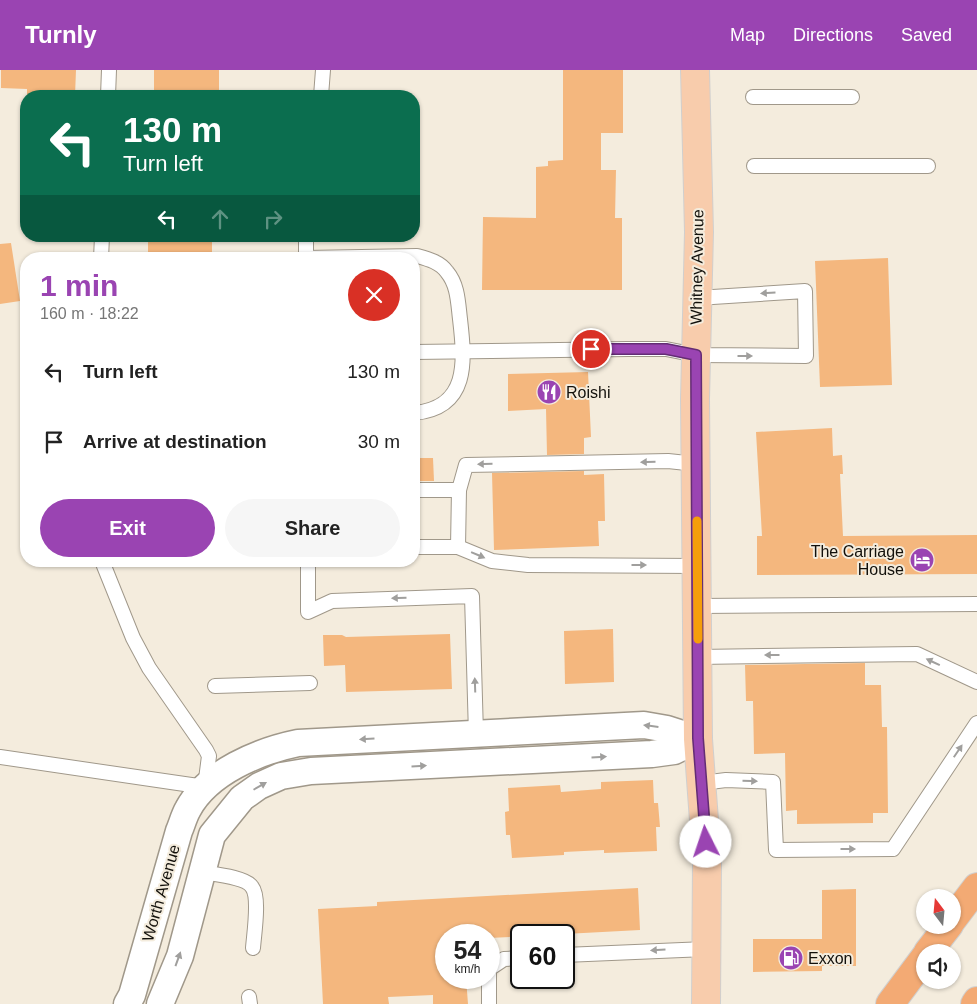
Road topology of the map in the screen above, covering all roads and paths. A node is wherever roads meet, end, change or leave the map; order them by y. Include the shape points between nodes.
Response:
1 (109, 70) edge
2 (323, 70) edge
3 (695, 70) edge
4 (108, 90) edge
5 (321, 90) edge
6 (753, 97) dead end
7 (852, 97) dead end
8 (754, 166) dead end
9 (928, 166) dead end
10 (420, 257) edge
11 (697, 298) junction
12 (464, 350) junction
13 (420, 352) edge
14 (696, 355) junction
15 (420, 412) edge
16 (696, 464) junction
17 (420, 490) edge
18 (459, 490) junction
19 (420, 547) edge
20 (458, 547) junction
21 (697, 566) junction
22 (104, 567) edge
23 (308, 567) edge
24 (977, 604) edge
25 (698, 606) junction
26 (698, 657) junction
27 (977, 682) edge
28 (310, 683) dead end
29 (215, 686) dead end
30 (977, 723) edge
31 (555, 730) junction
32 (476, 734) junction
33 (698, 738) junction
34 (332, 741) junction
35 (0, 757) edge
36 (556, 759) junction
37 (332, 770) junction
38 (702, 783) junction
39 (205, 787) junction
40 (233, 809) junction
41 (201, 872) junction
42 (977, 887) edge
43 (961, 908) edge
44 (942, 934) edge
45 (934, 944) edge
46 (253, 948) dead end
47 (706, 949) junction
48 (575, 955) edge
49 (916, 969) edge
50 (489, 989) edge
51 (127, 1004) edge
52 (160, 1004) edge
53 (489, 1004) edge
54 (706, 1004) edge
55 (890, 1004) edge

1 - 4 lane
2 - 5 lane
3 - 11 main road, Whitney Avenue via 699,232
6 - 7 lane
8 - 9 lane
10 - 12 lane via 432,260 447,271 456,288
11 - 14 main road, Whitney Avenue
14 -> 11 lane via 806,356 806,292
12 - 13 lane
12 - 14 lane via 666,349
12 - 15 lane via 461,382 452,396 435,409
14 - 16 main road, Whitney Avenue
16 -> 18 lane via 466,464
16 - 21 main road, Whitney Avenue
17 - 18 lane
18 - 20 lane
19 - 20 lane
20 -> 21 lane via 492,561 528,565
21 - 25 main road, Whitney Avenue
22 - 39 lane via 133,638 149,668 209,756
32 -> 23 lane via 472,596 332,601 308,612
24 - 25 lane
25 - 26 main road, Whitney Avenue
27 -> 26 lane via 917,654
26 - 33 main road, Whitney Avenue
28 - 29 lane
38 -> 30 lane via 726,780 773,782 776,850 893,849
31 - 32 street, Worth Avenue
33 -> 31 street, Worth Avenue via 644,725
31 - 36 street
32 -> 34 street, Worth Avenue
36 -> 33 street, Worth Avenue via 667,752
33 - 38 main road, Whitney Avenue
34 - 37 street
34 - 39 street, Worth Avenue via 276,747 236,766
35 - 39 lane
37 -> 36 street, Worth Avenue
40 -> 37 street, Worth Avenue via 259,786 281,776
38 - 47 main road, Whitney Avenue via 707,861
39 - 40 street
39 - 51 street, Worth Avenue via 188,808 179,831
40 - 41 street, Worth Avenue via 212,835
41 - 46 lane via 252,885 256,895
52 -> 41 street, Worth Avenue via 180,956
42 - 43 highway
44 - 45 highway
47 -> 48 lane
47 - 54 main road, Whitney Avenue
49 - 55 highway
50 - 53 lane

